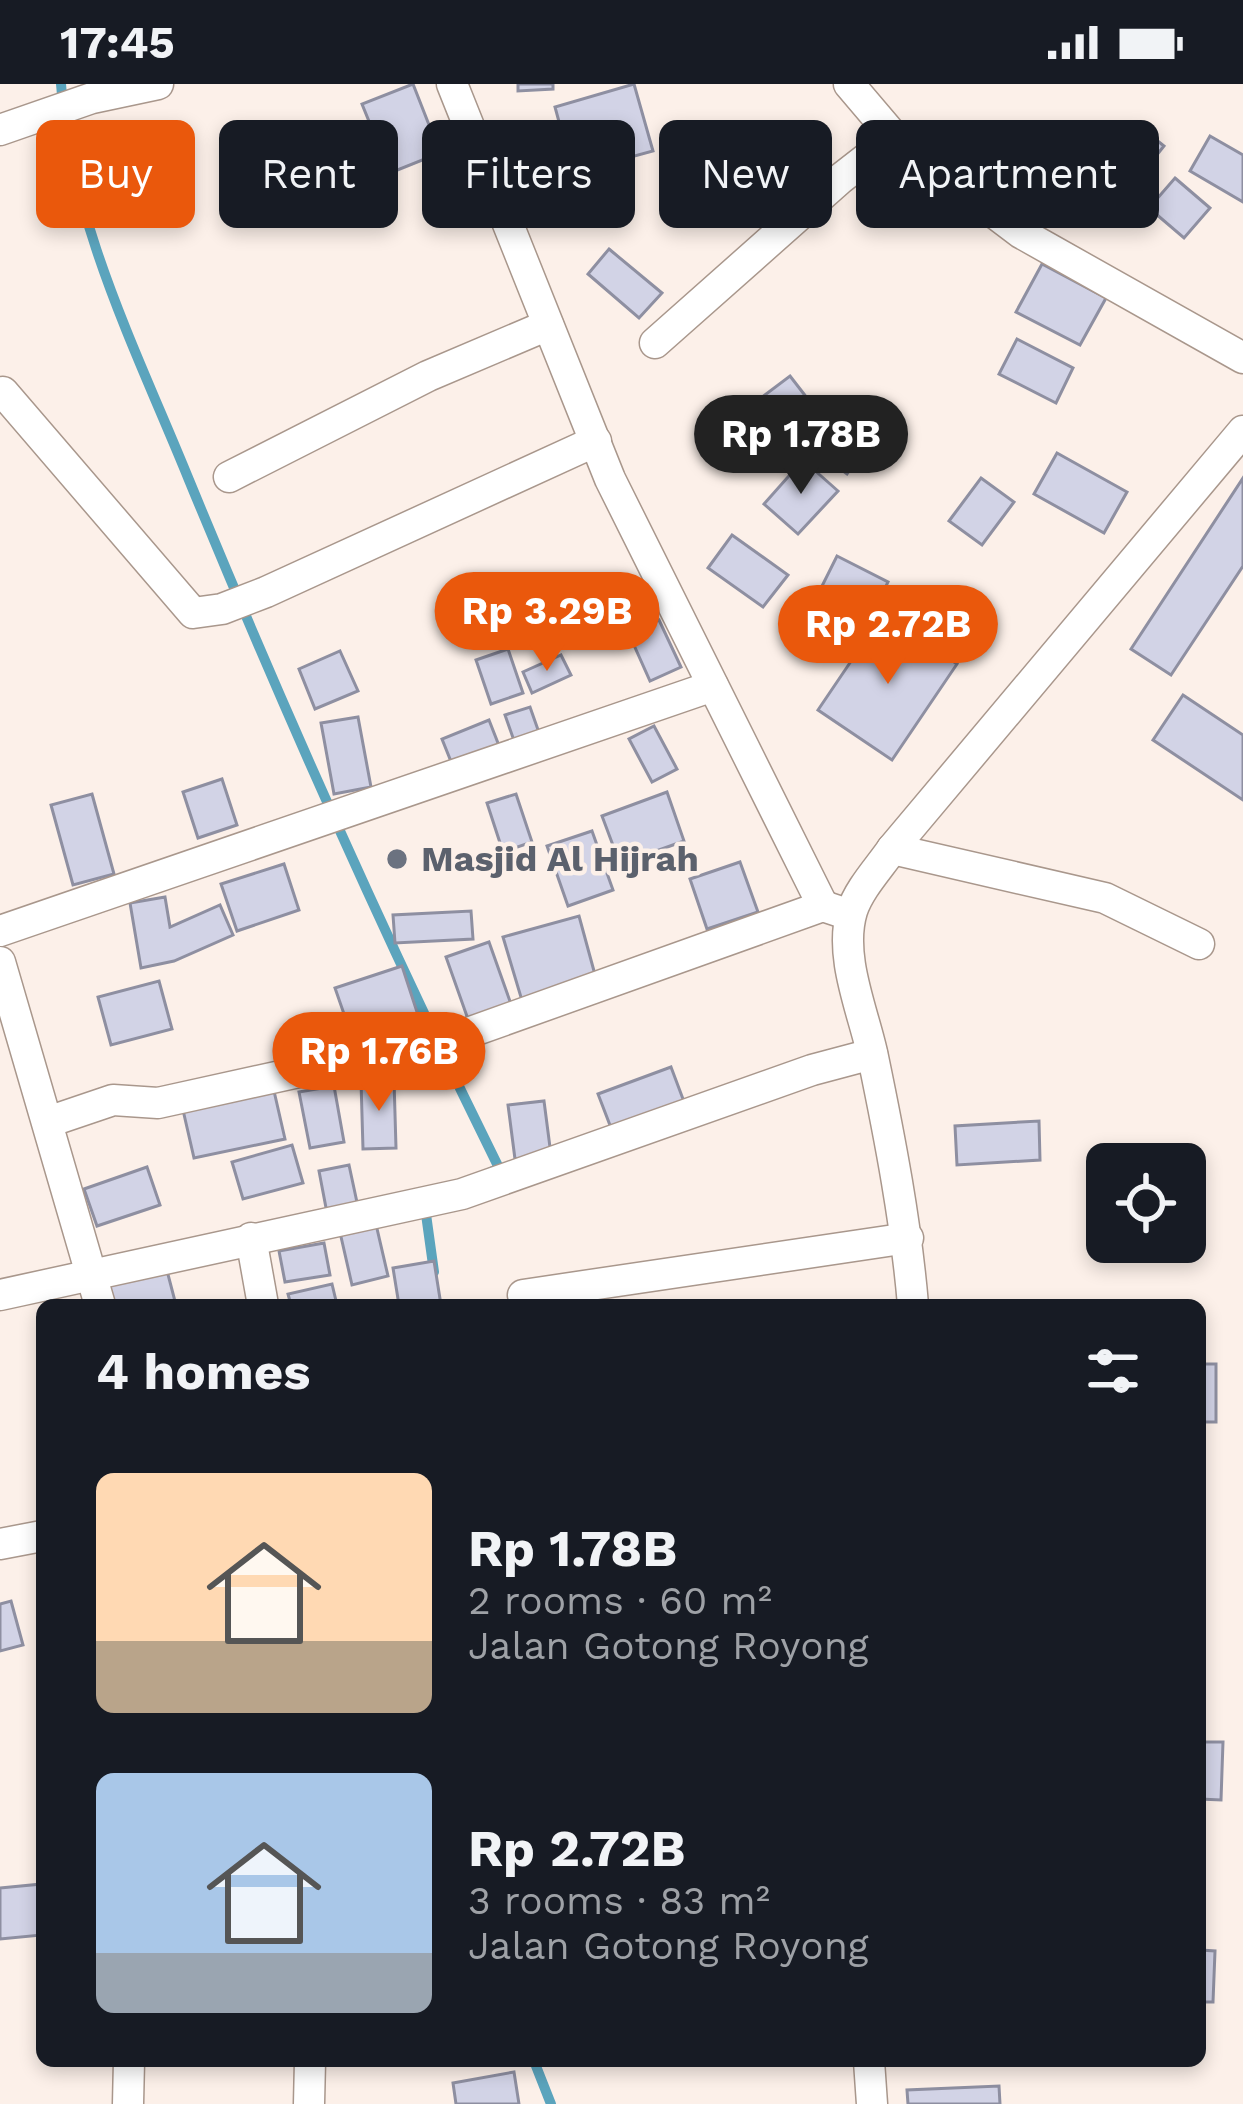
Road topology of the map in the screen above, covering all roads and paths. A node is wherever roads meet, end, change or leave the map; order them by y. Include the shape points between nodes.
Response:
1 (158, 84) edge
2 (452, 84) edge
3 (849, 84) edge
4 (880, 120) edge
5 (14, 125) edge
6 (856, 170) edge
7 (1014, 228) edge
8 (548, 325) junction
9 (655, 343) dead end
10 (1243, 358) edge
11 (0, 394) edge
12 (1243, 431) edge
13 (596, 441) junction
14 (230, 478) dead end
15 (713, 686) junction
16 (892, 849) junction
17 (837, 910) junction
18 (0, 931) edge
19 (1199, 944) dead end
20 (0, 962) edge
21 (872, 1054) junction
22 (48, 1121) junction
23 (251, 1238) junction
24 (908, 1238) junction
25 (92, 1274) junction
26 (0, 1295) edge
27 (523, 1295) dead end
28 (98, 1299) edge
29 (262, 1299) edge
30 (913, 1299) edge
31 (36, 1543) edge
32 (0, 1544) edge
33 (129, 2067) edge
34 (310, 2067) edge
35 (869, 2067) edge
36 (128, 2104) edge
37 (309, 2104) edge
38 (872, 2104) edge

1 - 5 street
2 - 8 street
3 - 4 street
6 - 9 street
7 - 10 street
8 - 13 street
8 - 14 street via 428,376
11 - 13 street via 193,613 266,592
12 - 16 street
13 - 15 street
15 - 17 street
15 - 18 street
16 - 17 street
16 - 19 street via 1105,898
17 - 21 street
17 - 22 street via 441,1041 158,1103 113,1100
20 - 22 street
21 - 23 street via 462,1194
21 - 24 street
22 - 25 street
23 - 25 street
23 - 29 street
24 - 27 street
24 - 30 street
25 - 26 street
25 - 28 street
31 - 32 street
33 - 36 street
34 - 37 street
35 - 38 street

